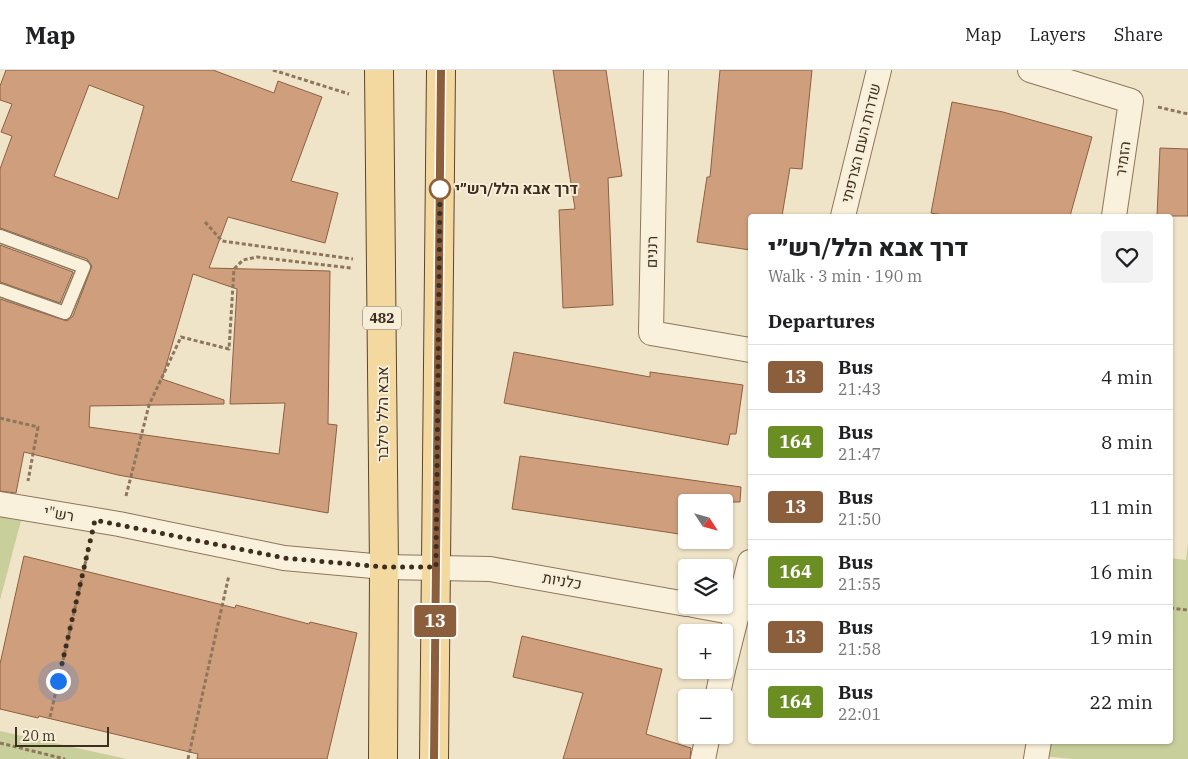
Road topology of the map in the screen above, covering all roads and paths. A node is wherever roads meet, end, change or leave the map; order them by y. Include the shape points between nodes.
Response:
1 (273, 70) edge
2 (379, 70) edge
3 (441, 70) edge
4 (656, 70) edge
5 (879, 70) edge
6 (1030, 70) edge
7 (379, 104) junction
8 (843, 214) edge
9 (1114, 214) edge
10 (205, 222) dead end
11 (0, 236) edge
12 (382, 268) junction
13 (0, 290) edge
14 (748, 350) edge
15 (0, 418) edge
16 (11, 506) edge
17 (95, 520) junction
18 (119, 524) junction
19 (236, 548) junction
20 (384, 567) junction
21 (436, 567) junction
22 (748, 569) edge
23 (678, 603) edge
24 (1173, 608) edge
25 (1188, 610) edge
26 (733, 612) edge
27 (736, 613) junction
28 (733, 626) edge
29 (50, 716) dead end
30 (0, 743) edge
31 (706, 744) edge
32 (1038, 744) edge
33 (65, 759) edge
34 (188, 759) edge
35 (383, 759) edge
36 (434, 759) edge
37 (703, 759) edge
38 (1036, 759) edge

1 - 7 path
2 - 7 main road, אבא הלל סילבר / 482
3 - 21 main road
4 - 14 street, רננים via 651,332
5 - 8 street, שדרות העם הצרפתי
6 - 9 street, הזמיר via 1131,101
7 - 12 main road, אבא הלל סילבר / 482
10 - 12 path via 222,241
11 - 13 lane via 84,267 65,313
12 - 18 path via 257,257 243,260 234,269 229,350 181,337 149,404
12 - 20 main road, אבא הלל סילבר / 482
15 - 16 path via 38,426
16 - 17 street, רש"י
17 - 18 street, רש"י
17 - 29 path
18 - 19 street, רש"י
19 - 20 street, רש"י via 284,558
19 - 34 path
20 - 21 street, כלניות
20 - 35 main road, אבא הלל סילבר / 482
21 - 23 street, כלניות via 509,572
21 - 36 main road
22 - 27 street
24 - 25 path
26 - 27 street
27 - 28 street
30 - 33 path
31 - 37 street
32 - 38 street

